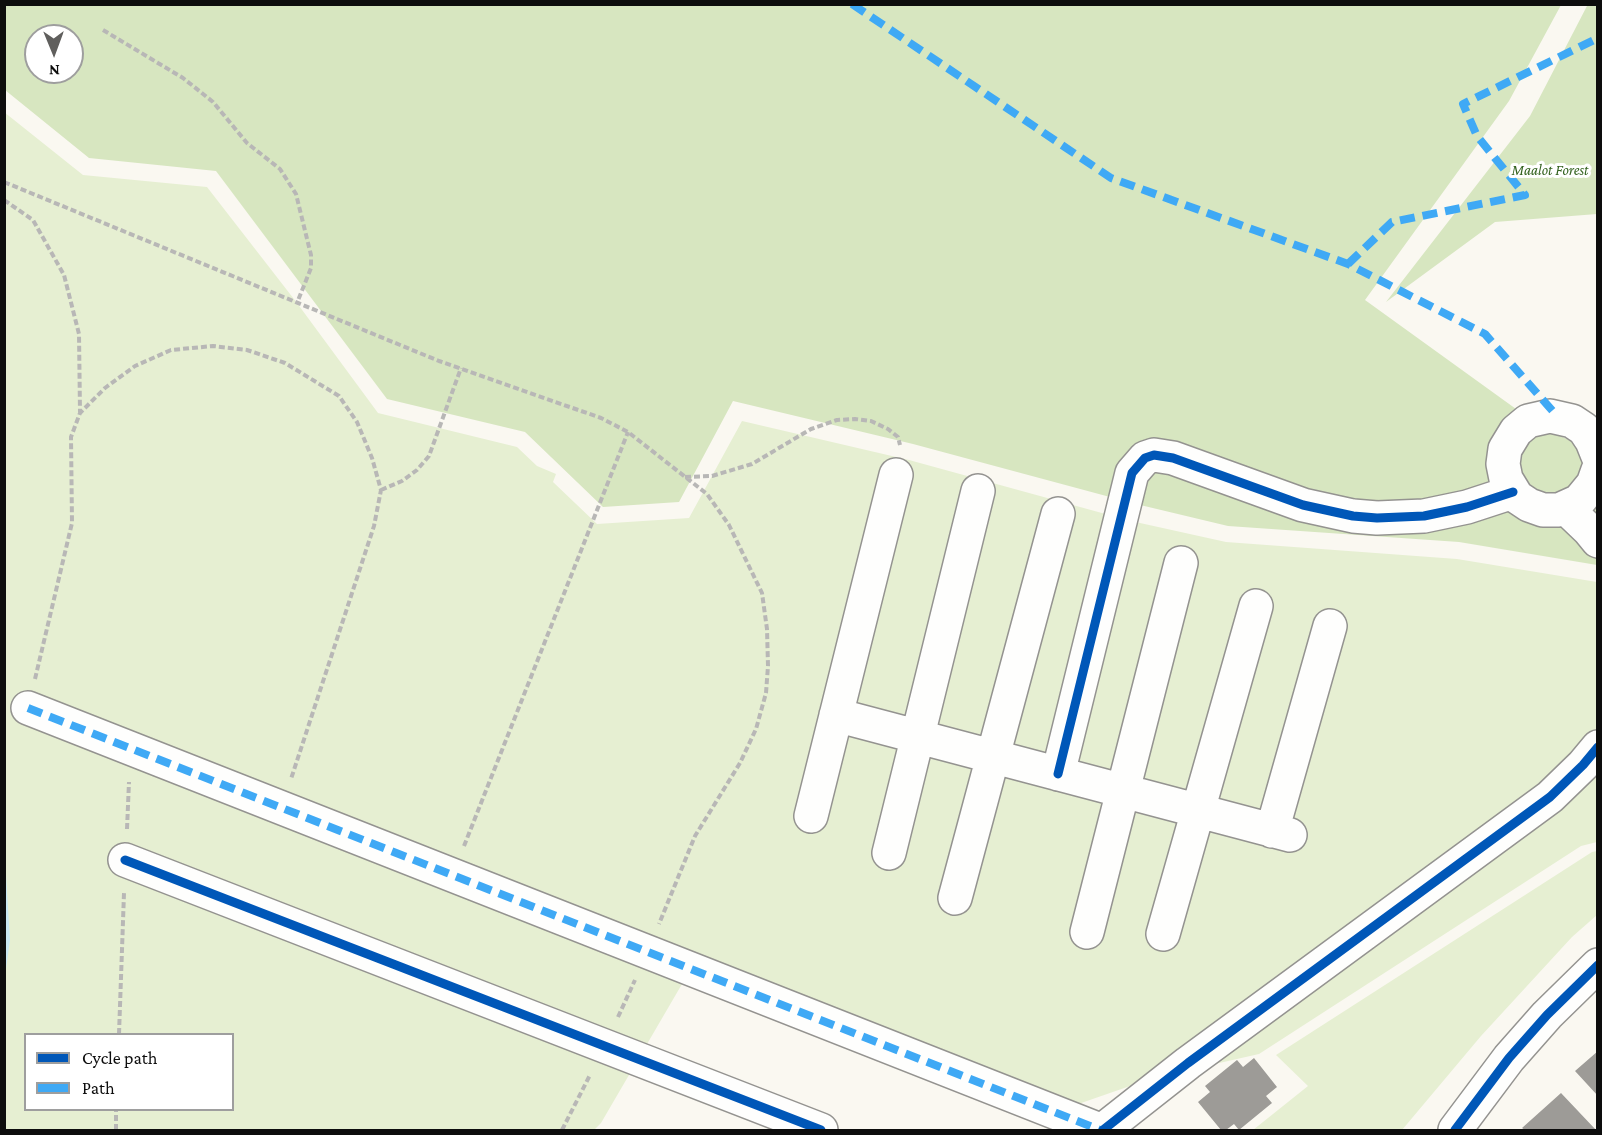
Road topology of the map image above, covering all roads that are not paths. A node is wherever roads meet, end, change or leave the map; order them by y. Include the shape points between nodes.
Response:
1 (1597, 455) edge
2 (1598, 470) edge
3 (896, 475) road end
4 (978, 491) dead end
5 (1513, 492) junction
6 (1566, 508) junction
7 (1058, 514) dead end
8 (1598, 542) edge
9 (1181, 563) dead end
10 (1256, 606) dead end
11 (1330, 626) dead end
12 (28, 708) road end
13 (836, 715) junction
14 (917, 737) junction
15 (1598, 747) edge
16 (993, 756) junction
17 (1058, 774) junction
18 (1123, 791) junction
19 (1198, 811) junction
20 (811, 816) dead end
21 (889, 853) dead end
22 (125, 860) dead end
23 (955, 898) dead end
24 (1087, 932) dead end
25 (1163, 934) dead end
26 (1598, 965) edge
27 (821, 1131) edge
28 (1102, 1131) edge
29 (1455, 1131) edge

1 - 5 street via 1588,434 1572,421 1550,416 1528,421 1505,449 1504,472
2 - 6 street via 1585,496
3 - 13 street
4 - 14 street
5 - 6 street via 1536,508
5 - 17 street via 1424,516 1353,516 1303,505 1166,456 1145,458 1132,473
6 - 8 street
7 - 16 street
9 - 18 street
10 - 19 street
11 - 19 street via 1281,833
12 - 28 street
13 - 14 street
13 - 20 street
14 - 16 street
14 - 21 street
15 - 28 street via 1550,797 1188,1063
16 - 17 street
16 - 23 street
17 - 18 street
18 - 19 street
18 - 24 street
19 - 25 street
22 - 27 street
26 - 29 street via 1509,1058

